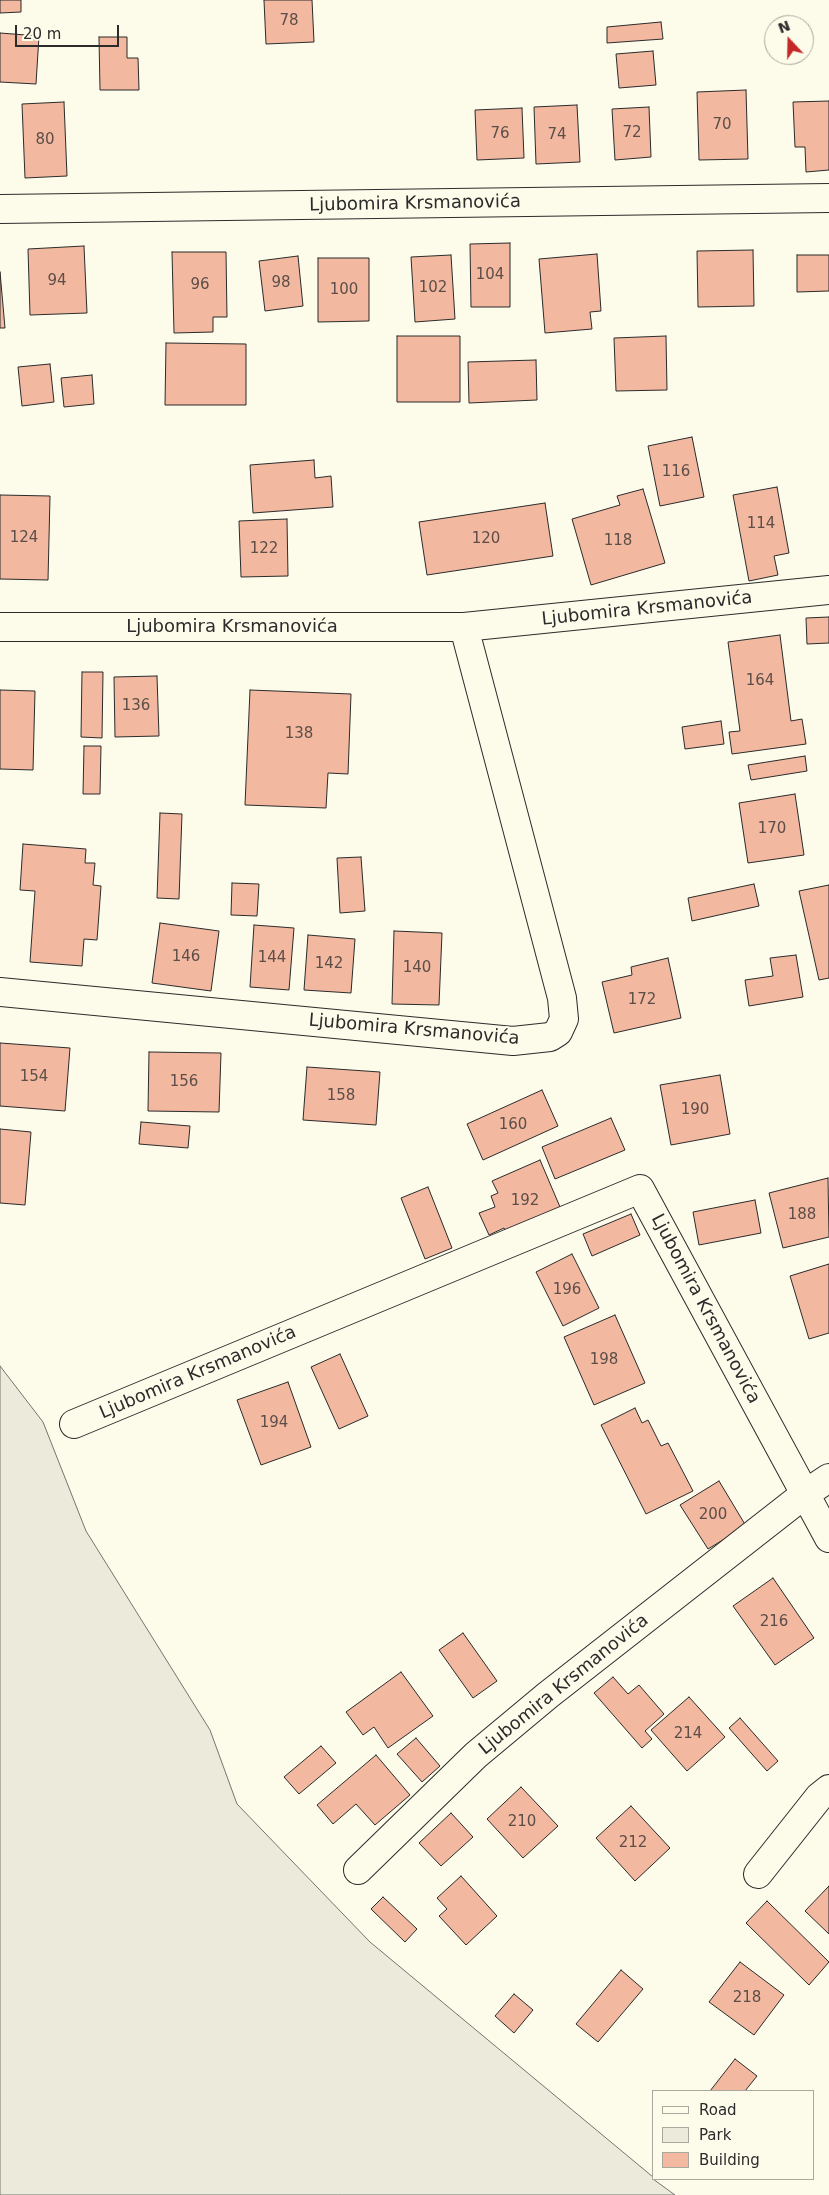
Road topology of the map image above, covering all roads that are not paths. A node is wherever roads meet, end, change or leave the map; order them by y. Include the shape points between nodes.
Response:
1 (829, 198) edge
2 (0, 209) edge
3 (829, 590) edge
4 (0, 627) edge
5 (464, 627) junction
6 (0, 992) edge
7 (74, 1424) dead end
8 (829, 1478) edge
9 (805, 1494) junction
10 (829, 1538) edge
11 (829, 1789) edge
12 (358, 1870) dead end
13 (758, 1874) dead end

1 - 2 street, Ljubomira Krsmanovića
3 - 5 street, Ljubomira Krsmanovića
4 - 5 street, Ljubomira Krsmanovića
5 - 6 street, Ljubomira Krsmanovića via 562,998 564,1019 558,1032 550,1038 513,1041
7 - 9 street, Ljubomira Krsmanovića via 640,1189
8 - 9 street, Ljubomira Krsmanovića
9 - 10 street, Ljubomira Krsmanovića
9 - 12 street, Ljubomira Krsmanovića via 476,1755
11 - 13 street via 819,1797

